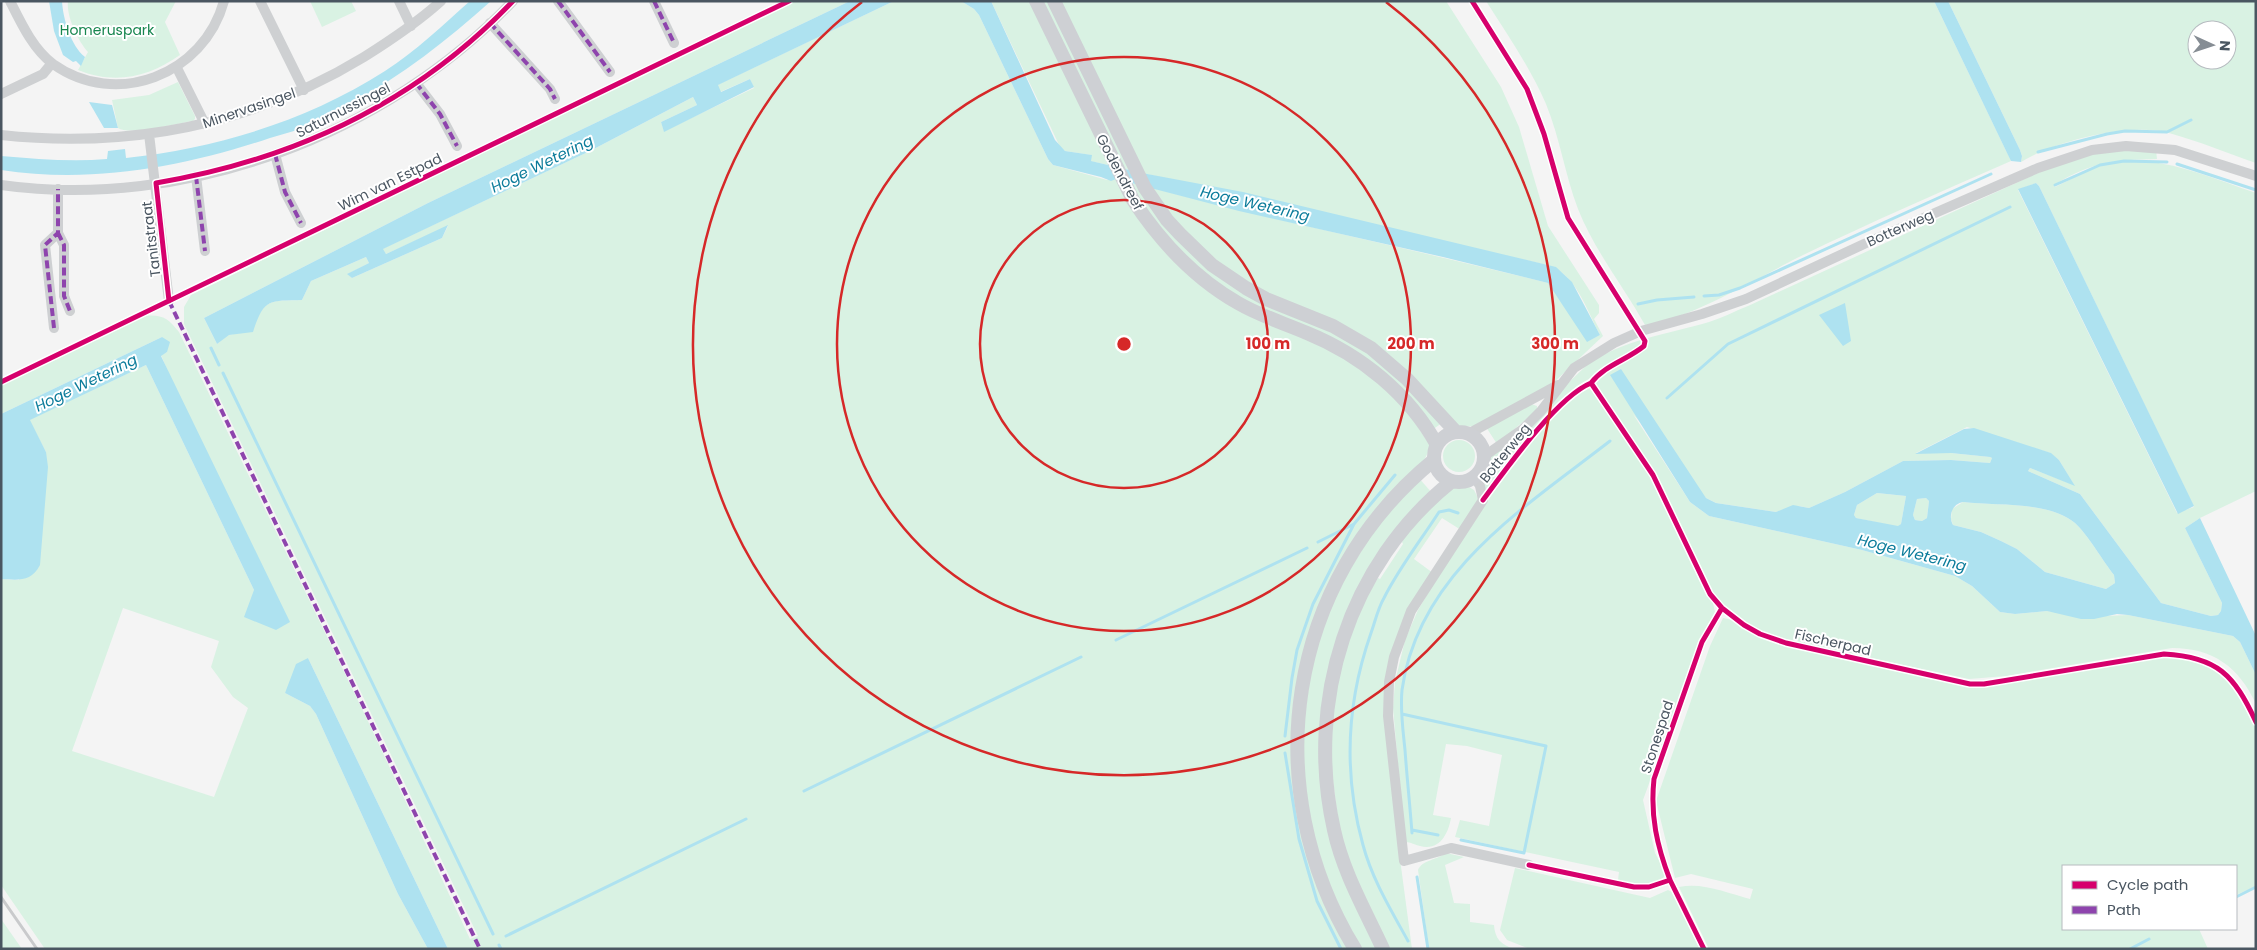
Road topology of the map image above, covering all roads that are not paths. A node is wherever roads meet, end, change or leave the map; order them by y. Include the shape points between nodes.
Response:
1 (10, 1) edge
2 (224, 1) edge
3 (260, 1) edge
4 (399, 1) edge
5 (441, 1) edge
6 (513, 1) edge
7 (558, 1) edge
8 (654, 1) edge
9 (1036, 1) edge
10 (1054, 1) edge
11 (490, 24) junction
12 (411, 26) junction
13 (674, 43) dead end
14 (52, 63) junction
15 (177, 68) junction
16 (610, 72) dead end
17 (416, 83) junction
18 (304, 90) junction
19 (2, 93) edge
20 (555, 99) dead end
21 (205, 124) junction
22 (1, 135) edge
23 (149, 138) junction
24 (457, 146) dead end
25 (275, 154) junction
26 (196, 176) junction
27 (2256, 176) edge
28 (155, 179) junction
29 (1, 185) edge
30 (58, 190) junction
31 (301, 223) dead end
32 (58, 233) junction
33 (205, 251) dead end
34 (169, 301) dead end
35 (70, 311) dead end
36 (54, 328) dead end
37 (1561, 384) junction
38 (1462, 433) junction
39 (1436, 445) junction
40 (1483, 457) junction
41 (1434, 460) junction
42 (1474, 476) junction
43 (1452, 481) junction
44 (1529, 865) dead end
45 (1355, 949) edge
46 (1383, 949) edge

1 - 14 street via 38,48
2 - 15 street via 205,41
3 - 18 street
4 - 12 street
5 - 12 street, Minervasingel
6 - 11 street, Saturnussingel
7 - 16 street
8 - 13 street
9 - 39 main road, Godendreef via 1123,182 1149,225 1180,259 1222,293 1256,313 1328,342 1362,362 1406,402 1427,427
10 - 38 main road, Godendreef via 1145,188 1167,220 1212,265 1253,292 1333,326 1371,348
11 - 17 street, Saturnussingel
11 - 20 street via 550,89
12 - 18 street, Minervasingel via 335,75
14 - 15 street via 77,78 114,85 148,80
14 - 19 street via 43,74
15 - 21 street
17 - 24 street via 440,114
17 - 25 street, Saturnussingel via 360,117
18 - 21 street, Minervasingel via 269,105
21 - 23 street, Minervasingel
22 - 23 street, Minervasingel via 73,140
23 - 28 street, Tanitstraat
25 - 26 street, Saturnussingel
25 - 31 street via 286,192
26 - 28 street, Saturnussingel
26 - 33 street
27 - 37 street, Botterweg via 2175,150 2126,146 2092,150 2038,168 1746,299 1614,343 1574,368
28 - 30 street, Saturnussingel via 107,188
28 - 34 street, Tanitstraat
29 - 30 street, Saturnussingel
30 - 32 street
32 - 35 street via 64,245 64,296
32 - 36 street via 46,245
37 - 38 street, Botterweg
37 - 40 street, Botterweg via 1523,429
38 - 39 main road via 1448,434
38 - 40 main road via 1479,443
39 - 41 main road
40 - 42 main road
41 - 43 main road via 1437,469
41 - 45 main road via 1390,500 1341,571 1318,622 1304,674 1296,744 1306,833 1326,893
42 - 43 main road via 1468,480
42 - 44 street, Botterweg via 1483,500 1411,611 1391,670 1388,716 1404,861 1451,848
43 - 46 main road via 1414,515 1371,576 1344,632 1329,689 1324,742 1325,775 1334,831 1350,880

